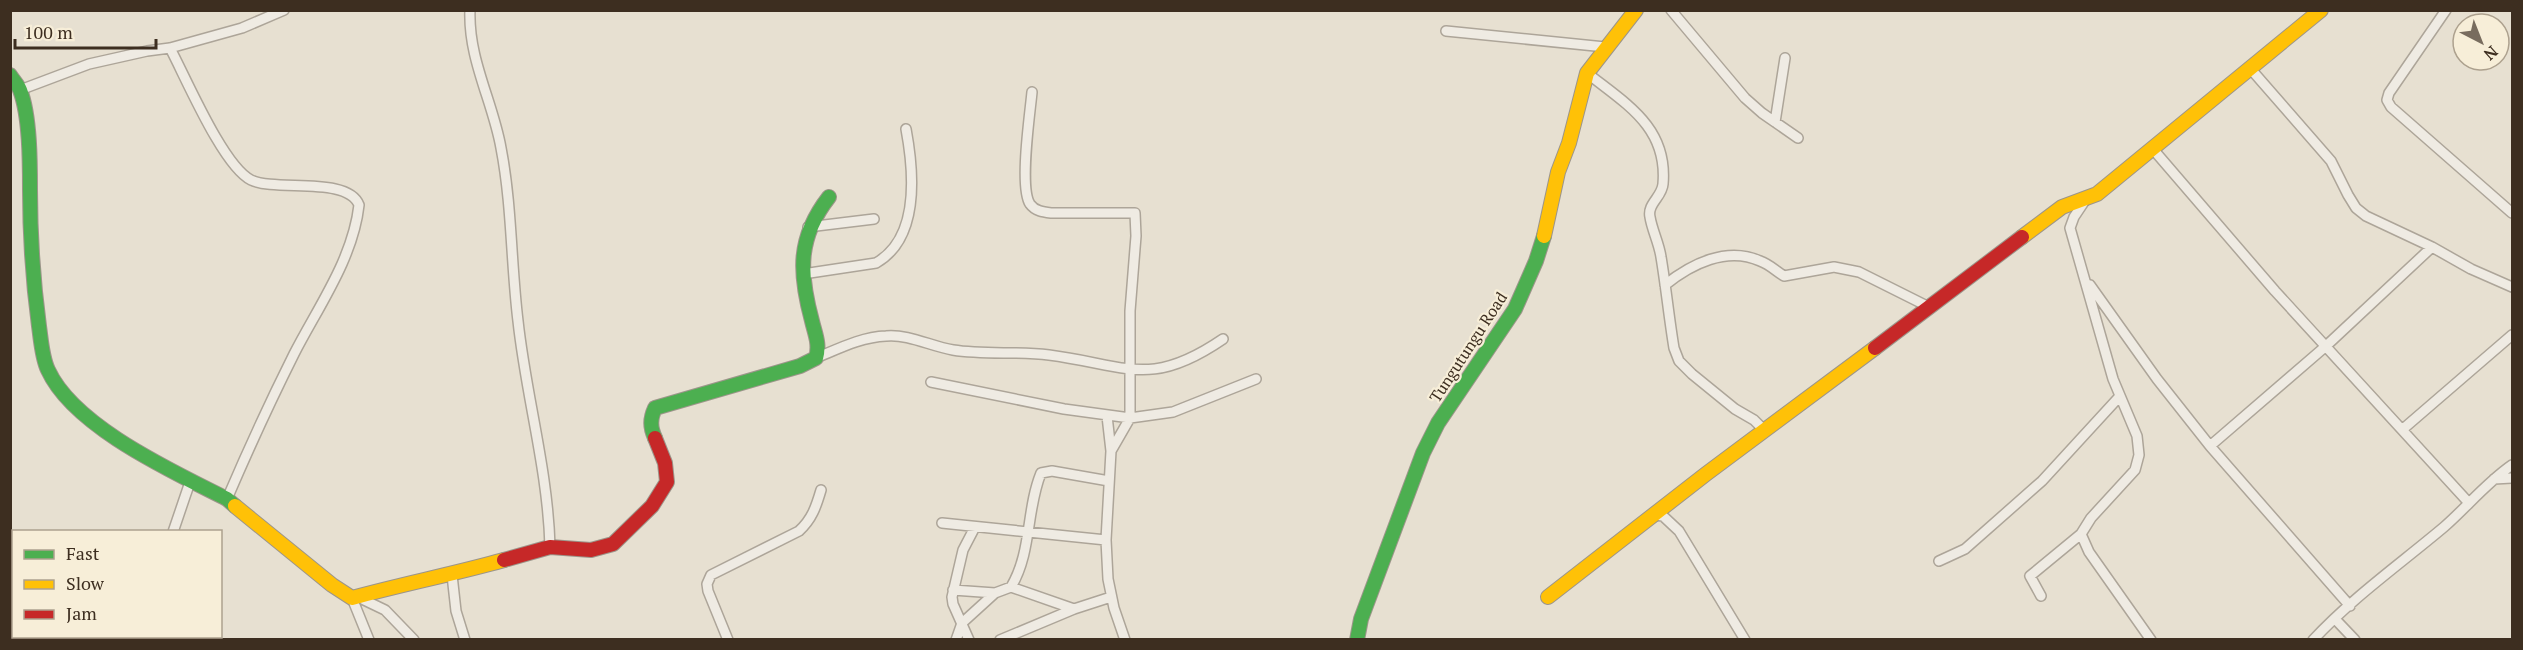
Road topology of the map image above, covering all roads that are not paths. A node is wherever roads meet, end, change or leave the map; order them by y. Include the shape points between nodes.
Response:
1 (284, 10) edge
2 (470, 10) edge
3 (1636, 10) edge
4 (1671, 10) edge
5 (2321, 10) edge
6 (2446, 10) edge
7 (1446, 31) dead end
8 (1605, 47) junction
9 (170, 48) junction
10 (1785, 58) dead end
11 (2248, 66) junction
12 (1587, 73) junction
13 (10, 75) edge
14 (20, 90) junction
15 (1032, 92) dead end
16 (1775, 122) junction
17 (906, 129) dead end
18 (1798, 138) dead end
19 (2152, 148) junction
20 (829, 197) dead end
21 (2084, 202) junction
22 (2512, 213) edge
23 (874, 219) dead end
24 (808, 227) junction
25 (2432, 247) junction
26 (803, 274) junction
27 (2087, 281) junction
28 (1665, 285) junction
29 (2512, 287) edge
30 (1929, 307) junction
31 (2512, 335) edge
32 (1223, 339) dead end
33 (2326, 346) junction
34 (816, 358) junction
35 (1130, 371) junction
36 (1256, 379) dead end
37 (931, 382) dead end
38 (2120, 396) junction
39 (1107, 416) junction
40 (1130, 418) junction
41 (2403, 429) junction
42 (1765, 431) junction
43 (2210, 446) junction
44 (1111, 452) junction
45 (2512, 465) edge
46 (2512, 478) edge
47 (2492, 479) junction
48 (1109, 481) junction
49 (190, 482) junction
50 (821, 490) dead end
51 (227, 499) junction
52 (2469, 503) junction
53 (1653, 515) junction
54 (942, 523) dead end
55 (975, 527) junction
56 (173, 530) edge
57 (1029, 532) junction
58 (2080, 534) junction
59 (1106, 540) junction
60 (550, 547) junction
61 (1939, 561) dead end
62 (452, 574) junction
63 (1011, 587) junction
64 (953, 590) junction
65 (995, 593) junction
66 (2041, 596) dead end
67 (1111, 597) junction
68 (1548, 597) dead end
69 (356, 598) junction
70 (2350, 606) junction
71 (1074, 609) junction
72 (2335, 619) junction
73 (962, 623) junction
74 (369, 639) edge
75 (414, 639) edge
76 (465, 639) edge
77 (728, 639) edge
78 (956, 639) edge
79 (969, 639) edge
80 (1000, 639) edge
81 (1124, 639) edge
82 (1358, 639) edge
83 (1745, 639) edge
84 (2151, 639) edge
85 (2313, 639) edge
86 (2355, 639) edge

1 - 9 street via 242,28
2 - 60 street via 480,76 504,167 518,322 548,502
3 - 8 street, Tungutungu Road
4 - 16 street via 1738,91
5 - 11 street
6 - 22 street via 2387,100
7 - 8 street
8 - 12 street, Tungutungu Road
9 - 14 street via 89,64
9 - 51 street via 221,144 242,174 269,184 336,189 353,196 359,205 339,272 279,383
10 - 16 street
11 - 19 street via 2216,98
11 - 25 street via 2331,161 2356,208
12 - 28 street via 1639,114 1657,140 1663,185 1649,210
12 - 82 street, Tungutungu Road via 1536,261 1515,309 1438,423 1423,453 1361,619
13 - 14 street
14 - 49 street via 30,157 36,304 48,370 65,395 91,419
15 - 35 street via 1026,164 1027,195 1032,207 1051,213 1135,213
16 - 18 street
17 - 26 street via 912,169 910,206 895,248 876,263
19 - 21 street
19 - 33 street
20 - 24 street
21 - 27 street via 2070,228
21 - 30 street via 2062,207
23 - 24 street
24 - 26 street
25 - 29 street
25 - 33 street
26 - 34 street via 819,343
27 - 38 street
27 - 43 street
28 - 30 street via 1696,264 1720,256 1746,257 1760,260 1784,276 1834,267 1860,272
28 - 42 street via 1679,361
30 - 42 street
31 - 41 street
32 - 35 street via 1198,356 1170,367
33 - 41 street
33 - 43 street
34 - 35 street via 887,335 956,351 1049,355
34 - 60 street via 655,408 650,426 667,472 661,495 606,548 592,551
35 - 40 street
36 - 40 street via 1173,412
37 - 39 street
38 - 58 street via 2138,436 2135,470
38 - 61 street via 2042,481 1972,544
39 - 40 street
39 - 44 street
40 - 44 street
41 - 52 street
42 - 53 street
43 - 70 street
44 - 48 street
45 - 47 street
46 - 47 street
47 - 52 street
48 - 57 street via 1052,471 1041,473
48 - 59 street
49 - 51 street
49 - 56 street
50 - 77 street via 808,523 799,531 711,575 708,591
51 - 69 street via 332,585
52 - 70 street
53 - 68 street
53 - 83 street via 1664,516 1679,531
54 - 55 street
55 - 57 street
55 - 64 street via 963,550
57 - 59 street
57 - 63 street
58 - 66 street via 2030,576
58 - 84 street
59 - 67 street
60 - 62 street
62 - 69 street
62 - 76 street via 456,611
63 - 65 street
63 - 71 street
64 - 65 street
64 - 73 street via 952,604
65 - 73 street
67 - 71 street
67 - 81 street
69 - 74 street
69 - 75 street via 385,610
70 - 72 street
71 - 80 street
72 - 85 street
72 - 86 street
73 - 78 street
73 - 79 street

